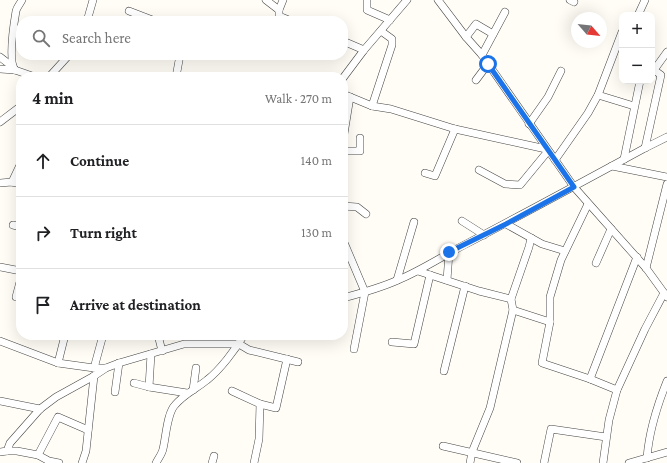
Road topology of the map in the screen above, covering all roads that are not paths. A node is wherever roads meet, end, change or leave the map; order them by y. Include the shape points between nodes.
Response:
1 (22, 0) edge
2 (93, 0) edge
3 (266, 0) edge
4 (283, 0) edge
5 (368, 0) edge
6 (407, 0) edge
7 (438, 0) edge
8 (645, 0) edge
9 (129, 11) dead end
10 (505, 12) dead end
11 (639, 12) edge
12 (88, 16) edge
13 (142, 16) edge
14 (279, 16) edge
15 (390, 20) junction
16 (381, 31) junction
17 (493, 34) junction
18 (466, 37) junction
19 (619, 39) edge
20 (348, 43) edge
21 (364, 50) junction
22 (614, 50) junction
23 (619, 52) edge
24 (667, 52) edge
25 (482, 55) junction
26 (0, 57) edge
27 (65, 60) edge
28 (179, 60) edge
29 (488, 64) junction
30 (655, 67) edge
31 (0, 69) edge
32 (14, 69) junction
33 (561, 71) dead end
34 (655, 71) edge
35 (22, 72) edge
36 (54, 72) edge
37 (177, 72) edge
38 (348, 72) edge
39 (476, 80) dead end
40 (639, 84) edge
41 (598, 95) junction
42 (348, 97) edge
43 (372, 106) junction
44 (634, 106) junction
45 (16, 110) edge
46 (0, 122) edge
47 (529, 124) junction
48 (455, 129) junction
49 (360, 138) dead end
50 (667, 138) edge
51 (645, 148) junction
52 (547, 150) junction
53 (348, 151) edge
54 (624, 159) junction
55 (555, 160) junction
56 (612, 166) junction
57 (479, 170) dead end
58 (16, 173) edge
59 (425, 173) dead end
60 (667, 177) edge
61 (12, 182) junction
62 (0, 183) edge
63 (16, 183) edge
64 (667, 184) edge
65 (574, 187) junction
66 (588, 204) junction
67 (348, 206) edge
68 (366, 214) dead end
69 (462, 221) dead end
70 (414, 222) dead end
71 (506, 224) junction
72 (13, 225) dead end
73 (16, 226) edge
74 (611, 229) junction
75 (484, 234) junction
76 (531, 238) junction
77 (565, 251) junction
78 (348, 252) edge
79 (449, 252) junction
80 (637, 257) junction
81 (596, 263) dead end
82 (0, 267) edge
83 (646, 268) junction
84 (16, 270) edge
85 (418, 270) junction
86 (430, 275) junction
87 (397, 280) junction
88 (447, 280) junction
89 (465, 286) junction
90 (365, 292) junction
91 (666, 295) edge
92 (348, 297) edge
93 (511, 299) junction
94 (513, 310) junction
95 (550, 322) junction
96 (64, 340) edge
97 (101, 340) edge
98 (159, 340) edge
99 (241, 340) edge
100 (0, 341) edge
101 (392, 342) dead end
102 (239, 344) junction
103 (354, 349) dead end
104 (162, 351) junction
105 (151, 354) junction
106 (287, 359) junction
107 (298, 362) dead end
108 (58, 363) junction
109 (119, 363) junction
110 (94, 368) junction
111 (106, 368) junction
112 (196, 368) dead end
113 (444, 371) dead end
114 (94, 376) junction
115 (590, 380) junction
116 (667, 381) edge
117 (134, 383) dead end
118 (149, 387) junction
119 (617, 390) junction
120 (190, 391) junction
121 (232, 391) dead end
122 (115, 392) dead end
123 (0, 401) edge
124 (260, 404) junction
125 (40, 409) junction
126 (88, 430) junction
127 (606, 438) junction
128 (443, 446) dead end
129 (4, 452) edge
130 (472, 452) junction
131 (667, 452) edge
132 (38, 455) junction
133 (647, 458) junction
134 (59, 463) edge
135 (82, 463) edge
136 (156, 463) edge
137 (254, 463) edge
138 (470, 463) edge
139 (517, 463) edge
140 (544, 463) edge
141 (603, 463) edge
142 (629, 463) edge

1 - 32 street via 17,10 14,28
2 - 12 street
3 - 14 street
4 - 14 street
5 - 15 street via 367,10
6 - 15 street
7 - 18 street
8 - 11 street
9 - 13 street
10 - 17 street
15 - 16 street
16 - 21 street
16 - 43 street via 392,39 392,45
17 - 18 street via 476,24
17 - 25 street
18 - 25 street
19 - 22 street
20 - 21 street
21 - 38 street
22 - 23 street
22 - 41 street
24 - 30 street
25 - 29 street
26 - 32 street
27 - 36 street
28 - 37 street
29 - 39 street
29 - 47 street
31 - 32 street
32 - 35 street
33 - 47 street via 548,97
34 - 51 street via 661,75
40 - 44 street
41 - 44 street
41 - 55 street
42 - 43 street
43 - 48 street via 391,109
44 - 54 street
45 - 46 street
47 - 52 street
48 - 52 street
48 - 59 street via 435,176
49 - 53 street via 360,151
50 - 51 street
51 - 54 street
52 - 55 street
52 - 57 street via 520,185 505,184
54 - 56 street
55 - 65 street
56 - 60 street
56 - 65 street
58 - 61 street
61 - 62 street
61 - 63 street
64 - 83 street
65 - 66 street
65 - 71 street
66 - 74 street
66 - 77 street
67 - 68 street via 357,207
69 - 75 street
70 - 87 street
71 - 75 street
71 - 76 street
72 - 73 street
74 - 80 street
74 - 81 street
75 - 79 street
76 - 77 street
76 - 93 street
77 - 95 street via 550,296
78 - 90 street
79 - 85 street
79 - 88 street
80 - 83 street
80 - 115 street
82 - 84 street
83 - 91 street
85 - 86 street
85 - 87 street
86 - 88 street
86 - 101 street via 414,344
87 - 90 street
88 - 89 street
89 - 93 street
89 - 113 street
90 - 92 street
90 - 103 street
91 - 119 street via 645,329
93 - 94 street
94 - 95 street
94 - 130 street via 490,408
95 - 115 street via 542,363
96 - 108 street
97 - 110 street
98 - 104 street
99 - 102 street
100 - 108 street
102 - 104 street via 184,344
102 - 106 street via 249,350
102 - 120 street via 208,379
104 - 105 street
105 - 109 street
105 - 118 street
106 - 107 street
106 - 124 street via 276,408
108 - 110 street
109 - 111 street
109 - 122 street
110 - 111 street
111 - 114 street
112 - 120 street
114 - 125 street
114 - 126 street
115 - 119 street
116 - 133 street via 654,415
117 - 118 street
118 - 120 street
119 - 127 street
120 - 136 street via 173,406 163,450
121 - 124 street
123 - 125 street
124 - 137 street
125 - 129 street
126 - 132 street via 58,417
126 - 135 street
127 - 140 street via 551,429
127 - 141 street
128 - 130 street
129 - 132 street via 17,451
130 - 138 street
130 - 139 street
131 - 133 street
132 - 134 street
133 - 142 street

